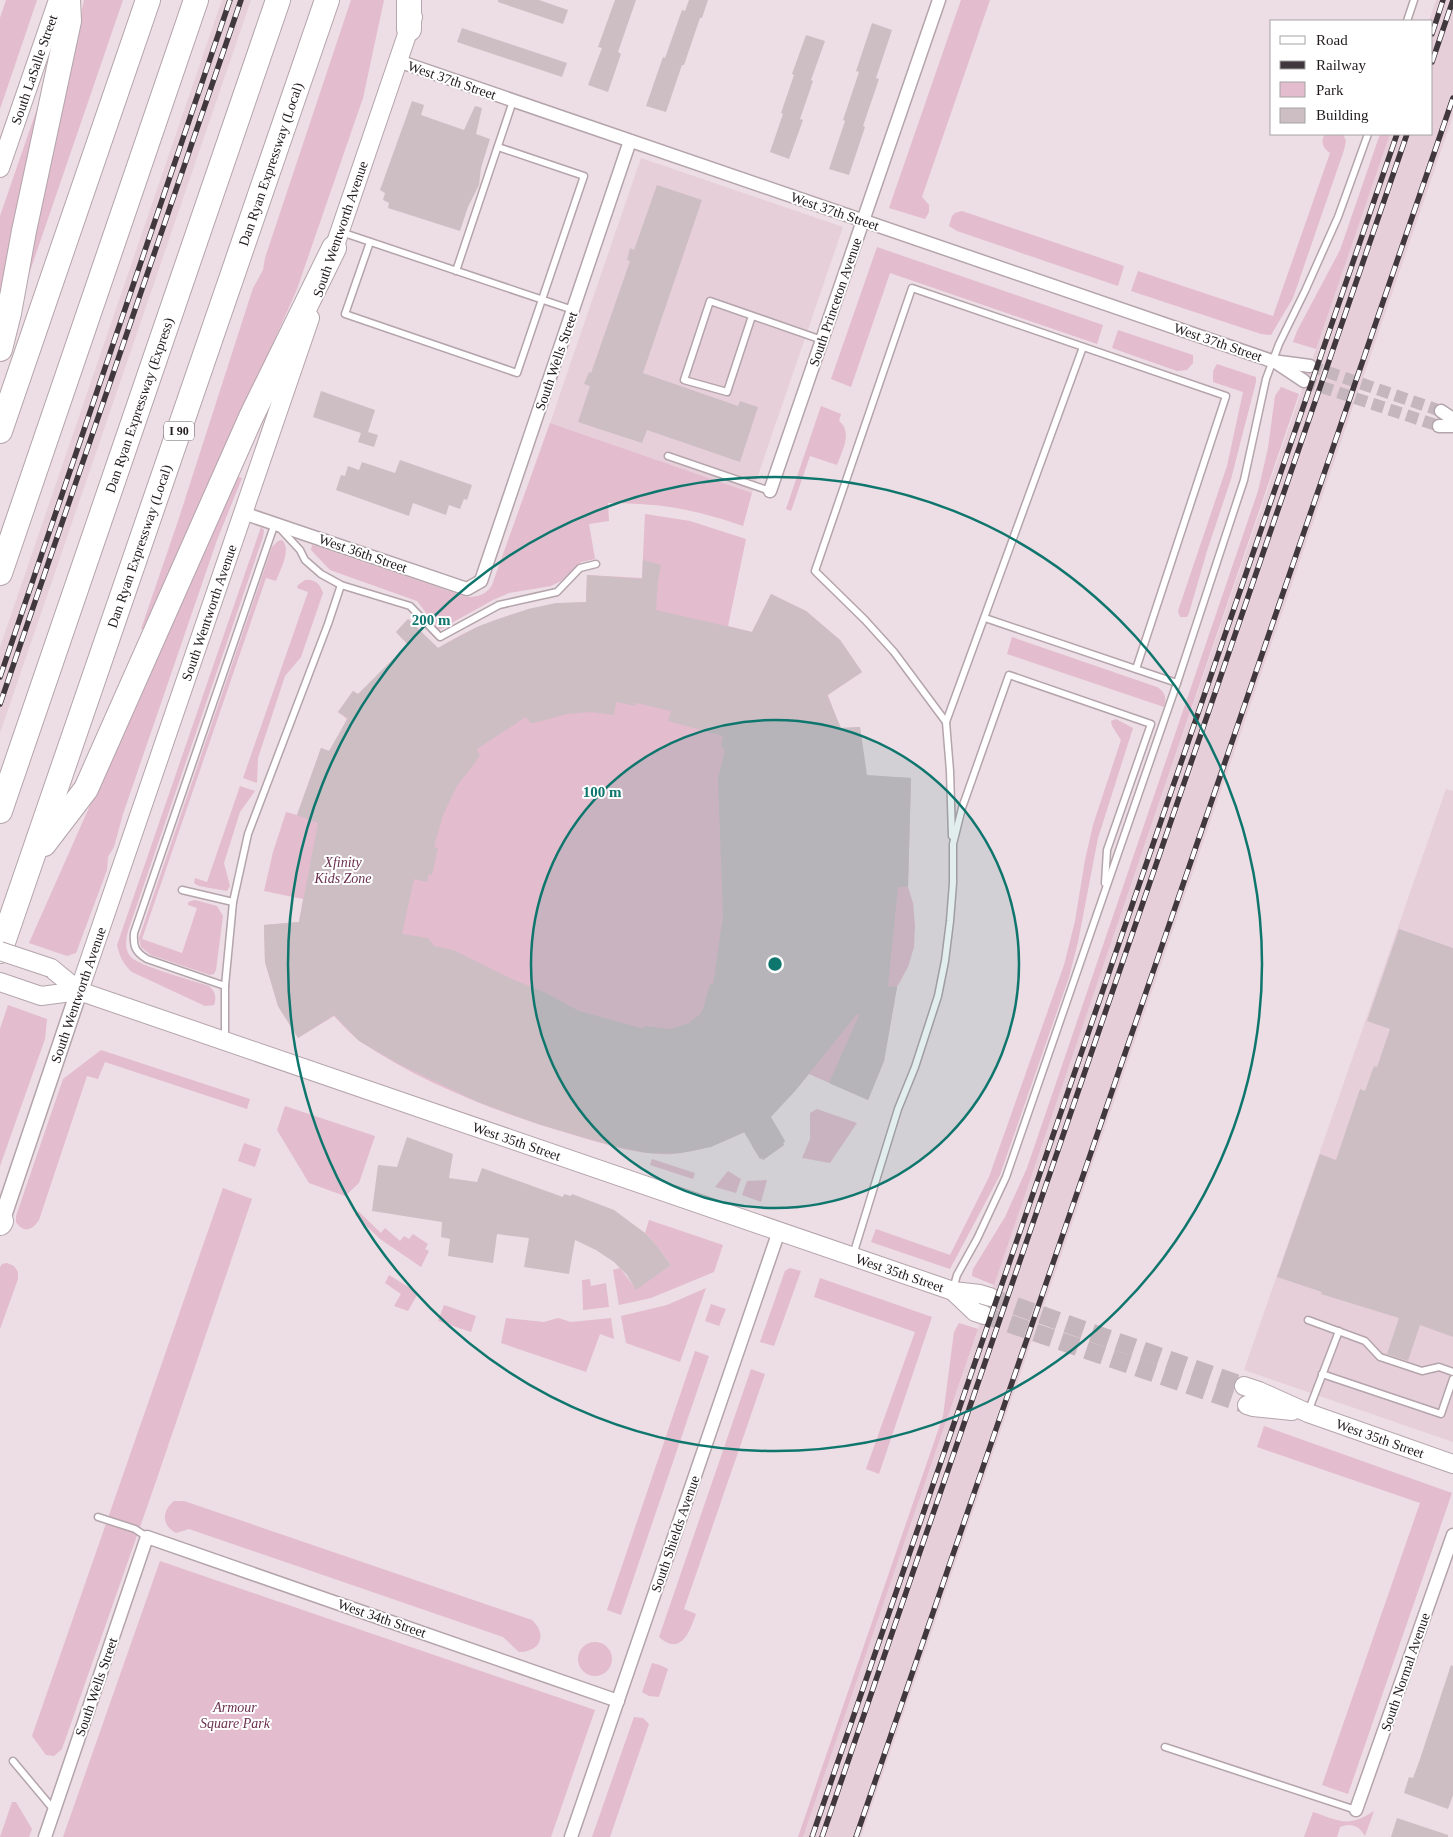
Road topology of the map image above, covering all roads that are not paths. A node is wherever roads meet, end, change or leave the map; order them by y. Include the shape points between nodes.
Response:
1 (58, 0) edge
2 (68, 0) edge
3 (148, 0) edge
4 (196, 0) edge
5 (278, 0) edge
6 (327, 0) edge
7 (409, 0) edge
8 (419, 0) edge
9 (940, 0) edge
10 (1414, 0) edge
11 (1407, 20) edge
12 (409, 29) junction
13 (398, 61) junction
14 (513, 101) junction
15 (1368, 135) edge
16 (630, 141) junction
17 (498, 147) junction
18 (0, 168) edge
19 (863, 220) junction
20 (337, 240) junction
21 (370, 242) junction
22 (456, 271) junction
23 (542, 300) junction
24 (572, 310) junction
25 (752, 316) junction
26 (822, 340) junction
27 (1083, 347) junction
28 (0, 349) edge
29 (1272, 361) junction
30 (1310, 366) tunnel mouth
31 (1304, 381) tunnel mouth
32 (1441, 411) tunnel mouth
33 (1453, 419) edge
34 (1438, 426) tunnel mouth
35 (1453, 426) edge
36 (0, 431) edge
37 (668, 456) dead end
38 (770, 491) joint
39 (243, 513) junction
40 (275, 523) junction
41 (596, 564) dead end
42 (0, 573) edge
43 (481, 581) joint
44 (341, 585) junction
45 (985, 618) junction
46 (1136, 669) junction
47 (1177, 683) junction
48 (946, 722) junction
49 (0, 811) edge
50 (953, 844) junction
51 (31, 862) junction
52 (182, 890) dead end
53 (1105, 892) junction
54 (233, 902) junction
55 (0, 951) edge
56 (0, 982) edge
57 (225, 986) junction
58 (79, 991) junction
59 (224, 1041) junction
60 (0, 1223) edge
61 (779, 1231) junction
62 (853, 1257) junction
63 (952, 1291) junction
64 (990, 1297) tunnel mouth
65 (984, 1315) tunnel mouth
66 (1308, 1320) dead end
67 (1338, 1331) junction
68 (1453, 1372) edge
69 (1322, 1374) junction
70 (1453, 1379) edge
71 (1244, 1386) tunnel mouth
72 (1246, 1404) tunnel mouth
73 (1308, 1413) junction
74 (1453, 1464) edge
75 (98, 1517) dead end
76 (1453, 1535) edge
77 (147, 1537) junction
78 (618, 1700) junction
79 (1165, 1747) dead end
80 (14, 1761) dead end
81 (54, 1810) junction
82 (1356, 1810) joint
83 (45, 1837) edge
84 (571, 1837) edge

1 - 18 main road, South LaSalle Street
2 - 28 highway via 69,21
3 - 36 highway
4 - 42 highway
5 - 49 highway, Dan Ryan Expressway (Express)
6 - 51 highway, Dan Ryan Expressway (Local) / I 90
7 - 12 highway
8 - 12 main road, South Wentworth Avenue
9 - 19 street, South Princeton Avenue
10 - 11 lane
12 - 13 main road, South Wentworth Avenue
13 - 14 street, West 37th Street
13 - 20 main road, South Wentworth Avenue
14 - 16 street, West 37th Street
14 - 17 lane
15 - 29 lane via 1338,217
16 - 19 street, West 37th Street
16 - 24 street, South Wells Street
17 - 22 lane
17 - 23 lane via 584,176
19 - 26 street, South Princeton Avenue
19 - 29 street, West 37th Street
20 - 21 lane
20 - 39 main road, South Wentworth Avenue
20 - 51 highway via 251,416 86,789
21 - 22 lane
21 - 23 lane via 345,314 517,372
22 - 23 lane
23 - 24 lane
24 - 43 street, South Wells Street
25 - 25 lane via 710,301 684,380 727,392
25 - 26 lane
26 - 38 street, South Princeton Avenue
27 - 45 lane
27 - 46 lane via 1226,396
27 - 48 lane via 912,288 815,571 894,652
29 - 30 street, West 37th Street
29 - 31 street, West 37th Street
29 - 47 lane via 1244,480
32 - 33 street
34 - 35 street
37 - 38 lane
39 - 40 street, West 36th Street
39 - 58 main road, South Wentworth Avenue
40 - 43 street, West 36th Street via 467,589
40 - 44 lane via 305,560
40 - 57 lane via 134,933 133,944 142,956
41 - 44 lane via 580,568 558,592 499,605 440,637 410,606
44 - 54 lane via 248,834
45 - 46 lane
45 - 48 lane
46 - 47 lane
47 - 53 lane
48 - 50 lane
50 - 53 lane via 962,808 1009,676 1151,724 1107,850
50 - 62 lane via 950,921 938,996 895,1118
51 - 55 highway, Dan Ryan Expressway (Local) / I 90
52 - 54 lane
53 - 63 lane via 1006,1177
54 - 57 lane
55 - 58 main road, West 35th Street, bridge via 51,968
56 - 58 main road, West 35th Street via 42,996
57 - 59 lane
58 - 59 main road, West 35th Street
58 - 60 street, South Wentworth Avenue
59 - 61 main road, West 35th Street
61 - 62 main road, West 35th Street
61 - 78 street, South Shields Avenue
62 - 63 main road, West 35th Street
63 - 64 main road, West 35th Street
63 - 65 main road, West 35th Street via 975,1312
66 - 67 lane
67 - 68 lane via 1365,1341 1380,1357 1422,1371 1439,1367
67 - 69 lane
69 - 70 lane via 1441,1414
69 - 73 lane
71 - 73 main road, West 35th Street
72 - 73 main road, West 35th Street
73 - 74 main road, West 35th Street
75 - 77 lane via 135,1529
76 - 82 street, South Normal Avenue
77 - 78 street, West 34th Street
77 - 81 street, South Wells Street
78 - 84 street, South Shields Avenue
79 - 82 lane
80 - 81 lane
81 - 83 street, South Wells Street

